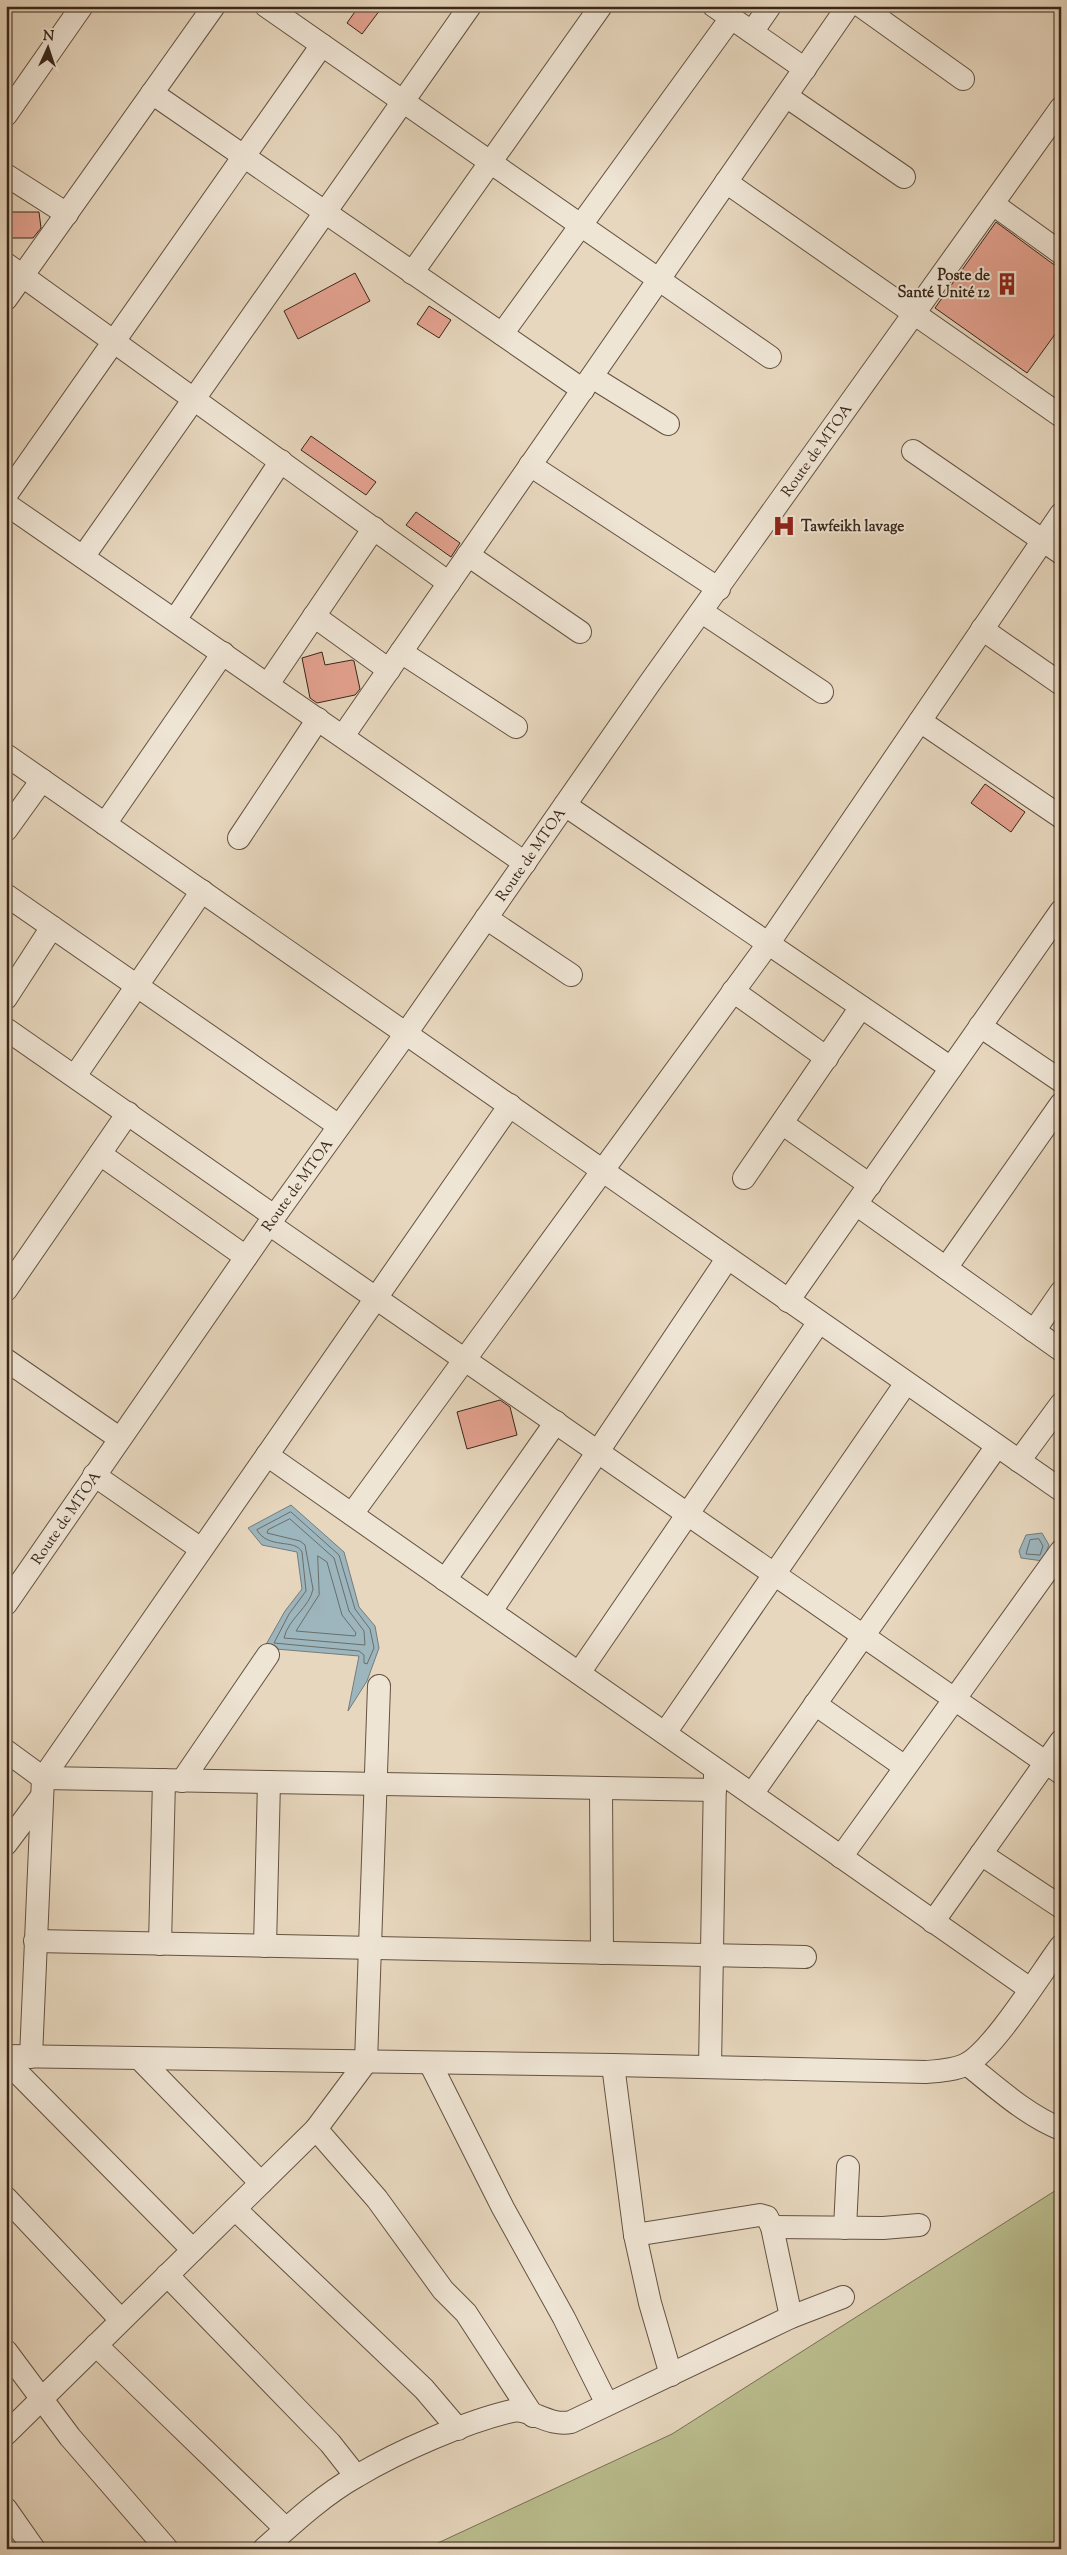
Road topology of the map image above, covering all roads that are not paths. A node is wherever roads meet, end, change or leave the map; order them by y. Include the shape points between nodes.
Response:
1 (214, 6) edge
2 (266, 6) edge
3 (470, 6) edge
4 (601, 6) edge
5 (770, 6) edge
6 (848, 6) edge
7 (861, 6) edge
8 (79, 7) edge
9 (723, 12) edge
10 (752, 32) junction
11 (322, 45) junction
12 (805, 69) junction
13 (963, 79) dead end
14 (152, 93) junction
15 (786, 96) junction
16 (403, 102) junction
17 (9, 106) edge
18 (1061, 108) edge
19 (244, 157) junction
20 (490, 162) junction
21 (6, 175) edge
22 (904, 177) dead end
23 (726, 182) junction
24 (993, 204) junction
25 (325, 212) junction
26 (67, 214) junction
27 (581, 226) junction
28 (1061, 253) edge
29 (15, 270) edge
30 (412, 273) junction
31 (659, 280) junction
32 (6, 299) edge
33 (915, 315) junction
34 (502, 334) junction
35 (115, 342) junction
36 (770, 357) dead end
37 (587, 383) junction
38 (194, 399) junction
39 (1061, 416) edge
40 (668, 424) dead end
41 (913, 451) dead end
42 (281, 462) junction
43 (530, 465) junction
44 (6, 495) edge
45 (6, 504) edge
46 (1061, 514) edge
47 (374, 528) junction
48 (1052, 547) edge
49 (468, 555) junction
50 (83, 557) junction
51 (449, 583) junction
52 (719, 589) junction
53 (702, 612) junction
54 (314, 616) junction
55 (175, 620) junction
56 (982, 629) junction
57 (580, 632) dead end
58 (223, 653) junction
59 (395, 661) junction
60 (268, 684) junction
61 (1061, 684) edge
62 (822, 692) dead end
63 (318, 720) junction
64 (920, 720) junction
65 (516, 727) dead end
66 (343, 736) junction
67 (6, 755) edge
68 (42, 780) junction
69 (565, 805) junction
70 (1059, 811) edge
71 (105, 824) junction
72 (6, 830) edge
73 (239, 838) dead end
74 (525, 863) junction
75 (202, 891) junction
76 (6, 895) edge
77 (1061, 911) edge
78 (486, 918) junction
79 (52, 927) junction
80 (1052, 941) edge
81 (768, 944) junction
82 (571, 975) dead end
83 (137, 986) junction
84 (733, 991) junction
85 (6, 998) edge
86 (861, 1007) junction
87 (980, 1026) junction
88 (6, 1029) edge
89 (406, 1032) junction
90 (827, 1058) junction
91 (951, 1068) junction
92 (74, 1076) junction
93 (1061, 1081) edge
94 (1061, 1104) edge
95 (510, 1105) junction
96 (128, 1113) junction
97 (783, 1124) junction
98 (339, 1126) junction
99 (100, 1154) junction
100 (603, 1170) junction
101 (744, 1178) dead end
102 (870, 1185) junction
103 (856, 1204) junction
104 (272, 1220) junction
105 (246, 1257) junction
106 (727, 1259) junction
107 (946, 1268) junction
108 (6, 1290) edge
109 (1061, 1292) edge
110 (376, 1298) junction
111 (788, 1301) junction
112 (819, 1322) junction
113 (1034, 1330) junction
114 (1061, 1350) edge
115 (6, 1360) edge
116 (465, 1360) junction
117 (906, 1383) junction
118 (1061, 1404) edge
119 (556, 1422) junction
120 (119, 1438) junction
121 (997, 1446) junction
122 (598, 1452) junction
123 (267, 1455) junction
124 (1019, 1461) junction
125 (94, 1474) junction
126 (1061, 1490) edge
127 (352, 1514) junction
128 (688, 1514) junction
129 (201, 1549) junction
130 (1061, 1551) edge
131 (774, 1574) junction
132 (445, 1580) junction
133 (6, 1604) edge
134 (491, 1611) junction
135 (863, 1636) junction
136 (268, 1655) dead end
137 (579, 1673) junction
138 (379, 1686) dead end
139 (954, 1699) junction
140 (815, 1704) junction
141 (665, 1734) junction
142 (1061, 1741) edge
143 (6, 1752) edge
144 (906, 1767) junction
145 (1053, 1768) edge
146 (173, 1780) junction
147 (715, 1780) junction
148 (269, 1782) junction
149 (376, 1785) junction
150 (42, 1787) junction
151 (601, 1788) junction
152 (752, 1794) junction
153 (6, 1844) edge
154 (981, 1854) junction
155 (841, 1857) junction
156 (1061, 1907) edge
157 (934, 1922) junction
158 (35, 1941) junction
159 (160, 1944) junction
160 (265, 1946) junction
161 (1061, 1946) edge
162 (371, 1948) junction
163 (602, 1953) junction
164 (711, 1955) junction
165 (805, 1957) dead end
166 (1030, 1989) junction
167 (6, 2056) edge
168 (31, 2057) junction
169 (140, 2059) junction
170 (6, 2061) edge
171 (366, 2062) junction
172 (430, 2063) junction
173 (967, 2064) junction
174 (613, 2065) junction
175 (710, 2067) junction
176 (316, 2129) junction
177 (1061, 2129) edge
178 (848, 2167) dead end
179 (261, 2183) junction
180 (6, 2198) edge
181 (235, 2209) junction
182 (919, 2225) dead end
183 (772, 2227) junction
184 (845, 2228) junction
185 (635, 2235) junction
186 (193, 2250) junction
187 (167, 2275) junction
188 (843, 2297) dead end
189 (792, 2317) junction
190 (121, 2320) junction
191 (96, 2346) junction
192 (6, 2351) edge
193 (670, 2375) junction
194 (43, 2399) junction
195 (607, 2404) junction
196 (534, 2416) junction
197 (458, 2429) junction
198 (6, 2434) edge
199 (356, 2476) junction
200 (6, 2509) edge
201 (286, 2529) junction
202 (34, 2549) edge
203 (167, 2549) edge
204 (264, 2549) edge

1 - 14 street
2 - 11 street
3 - 16 street
4 - 20 street
5 - 10 street
6 - 12 street
7 - 13 street
8 - 17 street
9 - 10 street
9 - 27 street
10 - 12 street
11 - 16 street
11 - 19 street
12 - 15 street
14 - 19 street
14 - 26 street
15 - 22 street
15 - 23 street
16 - 20 street
16 - 25 street
18 - 24 street, Route de MTOA
19 - 25 street
19 - 35 street
20 - 27 street
20 - 30 street
21 - 26 street
23 - 31 street
23 - 33 street
24 - 28 street
24 - 33 street, Route de MTOA
25 - 30 street
25 - 38 street
26 - 29 street
27 - 31 street
27 - 34 street
29 - 32 street
29 - 35 street
30 - 34 street
31 - 36 street
31 - 37 street
33 - 39 street
33 - 52 street, Route de MTOA
34 - 37 street
35 - 38 street
35 - 44 street
37 - 40 street
37 - 43 street
38 - 42 street
38 - 50 street
41 - 48 street
42 - 47 street
42 - 55 street
43 - 49 street
43 - 52 street
45 - 50 street
46 - 48 street
47 - 51 street
47 - 54 street
48 - 56 street
49 - 51 street
49 - 57 street
50 - 55 street
51 - 59 street
52 - 53 street, Route de MTOA
53 - 62 street
53 - 69 street, Route de MTOA
54 - 59 street
54 - 60 street
55 - 58 street
56 - 61 street
56 - 64 street
58 - 60 street
58 - 71 street
59 - 65 street
59 - 66 street
60 - 63 street
63 - 66 street
63 - 73 street
64 - 70 street
64 - 81 street
66 - 74 street
67 - 68 street
68 - 71 street
68 - 72 street
69 - 74 street, Route de MTOA
69 - 81 street
71 - 75 street
74 - 78 street, Route de MTOA
75 - 83 street
75 - 89 street
76 - 79 street
77 - 80 street
78 - 82 street
78 - 89 street, Route de MTOA
79 - 83 street
79 - 85 street
80 - 87 street
81 - 84 street
81 - 86 street
83 - 92 street
83 - 98 street
84 - 90 street
84 - 100 street
86 - 90 street
86 - 91 street
87 - 91 street
87 - 93 street
88 - 92 street
89 - 95 street
89 - 98 street, Route de MTOA
90 - 97 street
91 - 102 street
92 - 96 street
94 - 107 street
95 - 100 street
95 - 110 street
96 - 99 street
96 - 104 street
97 - 101 street
97 - 102 street
98 - 104 street, Route de MTOA
99 - 105 street
99 - 108 street
100 - 106 street
100 - 116 street
102 - 103 street
103 - 107 street
103 - 111 street
104 - 105 street, Route de MTOA
104 - 110 street
105 - 120 street, Route de MTOA
106 - 111 street
106 - 122 street
107 - 113 street
109 - 113 street
110 - 116 street
110 - 123 street
111 - 112 street
112 - 117 street
112 - 128 street
113 - 114 street
115 - 120 street
116 - 119 street
116 - 127 street
117 - 121 street
117 - 131 street
118 - 124 street
119 - 122 street
119 - 132 street
120 - 125 street, Route de MTOA
121 - 124 street
121 - 135 street
122 - 128 street
122 - 134 street
123 - 127 street
123 - 129 street
124 - 126 street
125 - 129 street
125 - 133 street, Route de MTOA
127 - 132 street
128 - 131 street
128 - 137 street
129 - 150 street
130 - 139 street
131 - 135 street
131 - 141 street
132 - 134 street
134 - 137 street
135 - 139 street
135 - 140 street
136 - 146 street
137 - 141 street
138 - 149 street
139 - 144 street
139 - 145 street
140 - 144 street
140 - 152 street
141 - 147 street
142 - 145 street
143 - 150 street
144 - 155 street
145 - 154 street
146 - 148 street
146 - 150 street
146 - 159 street
147 - 151 street
147 - 152 street
147 - 164 street
148 - 149 street
148 - 160 street
149 - 151 street
149 - 162 street
150 - 153 street
150 - 158 street
151 - 163 street
152 - 155 street
154 - 156 street
154 - 157 street
155 - 157 street
157 - 166 street
158 - 159 street
158 - 168 street
159 - 160 street
160 - 162 street
161 - 166 street
162 - 163 street
162 - 171 street
163 - 164 street
164 - 165 street
164 - 175 street
166 - 173 street via 995,2037
167 - 168 street
168 - 169 street
169 - 171 street
169 - 179 street
170 - 186 street
171 - 172 street
171 - 176 street
172 - 174 street
172 - 195 street
173 - 175 street via 926,2072
173 - 177 street via 1024,2108
174 - 175 street
174 - 185 street
176 - 179 street
176 - 196 street via 378,2199 443,2290 466,2313
178 - 184 street
179 - 181 street
180 - 190 street
181 - 186 street
181 - 197 street via 424,2389
182 - 184 street
183 - 184 street
183 - 185 street via 767,2217 760,2215
183 - 189 street
185 - 193 street
186 - 187 street
187 - 190 street
187 - 199 street via 285,2395
188 - 189 street
189 - 193 street
190 - 191 street
191 - 194 street
191 - 201 street
192 - 194 street
193 - 195 street
194 - 198 street
194 - 203 street via 70,2437
195 - 196 street via 564,2424
196 - 197 street via 513,2411
197 - 199 street
199 - 201 street
200 - 202 street
201 - 204 street

